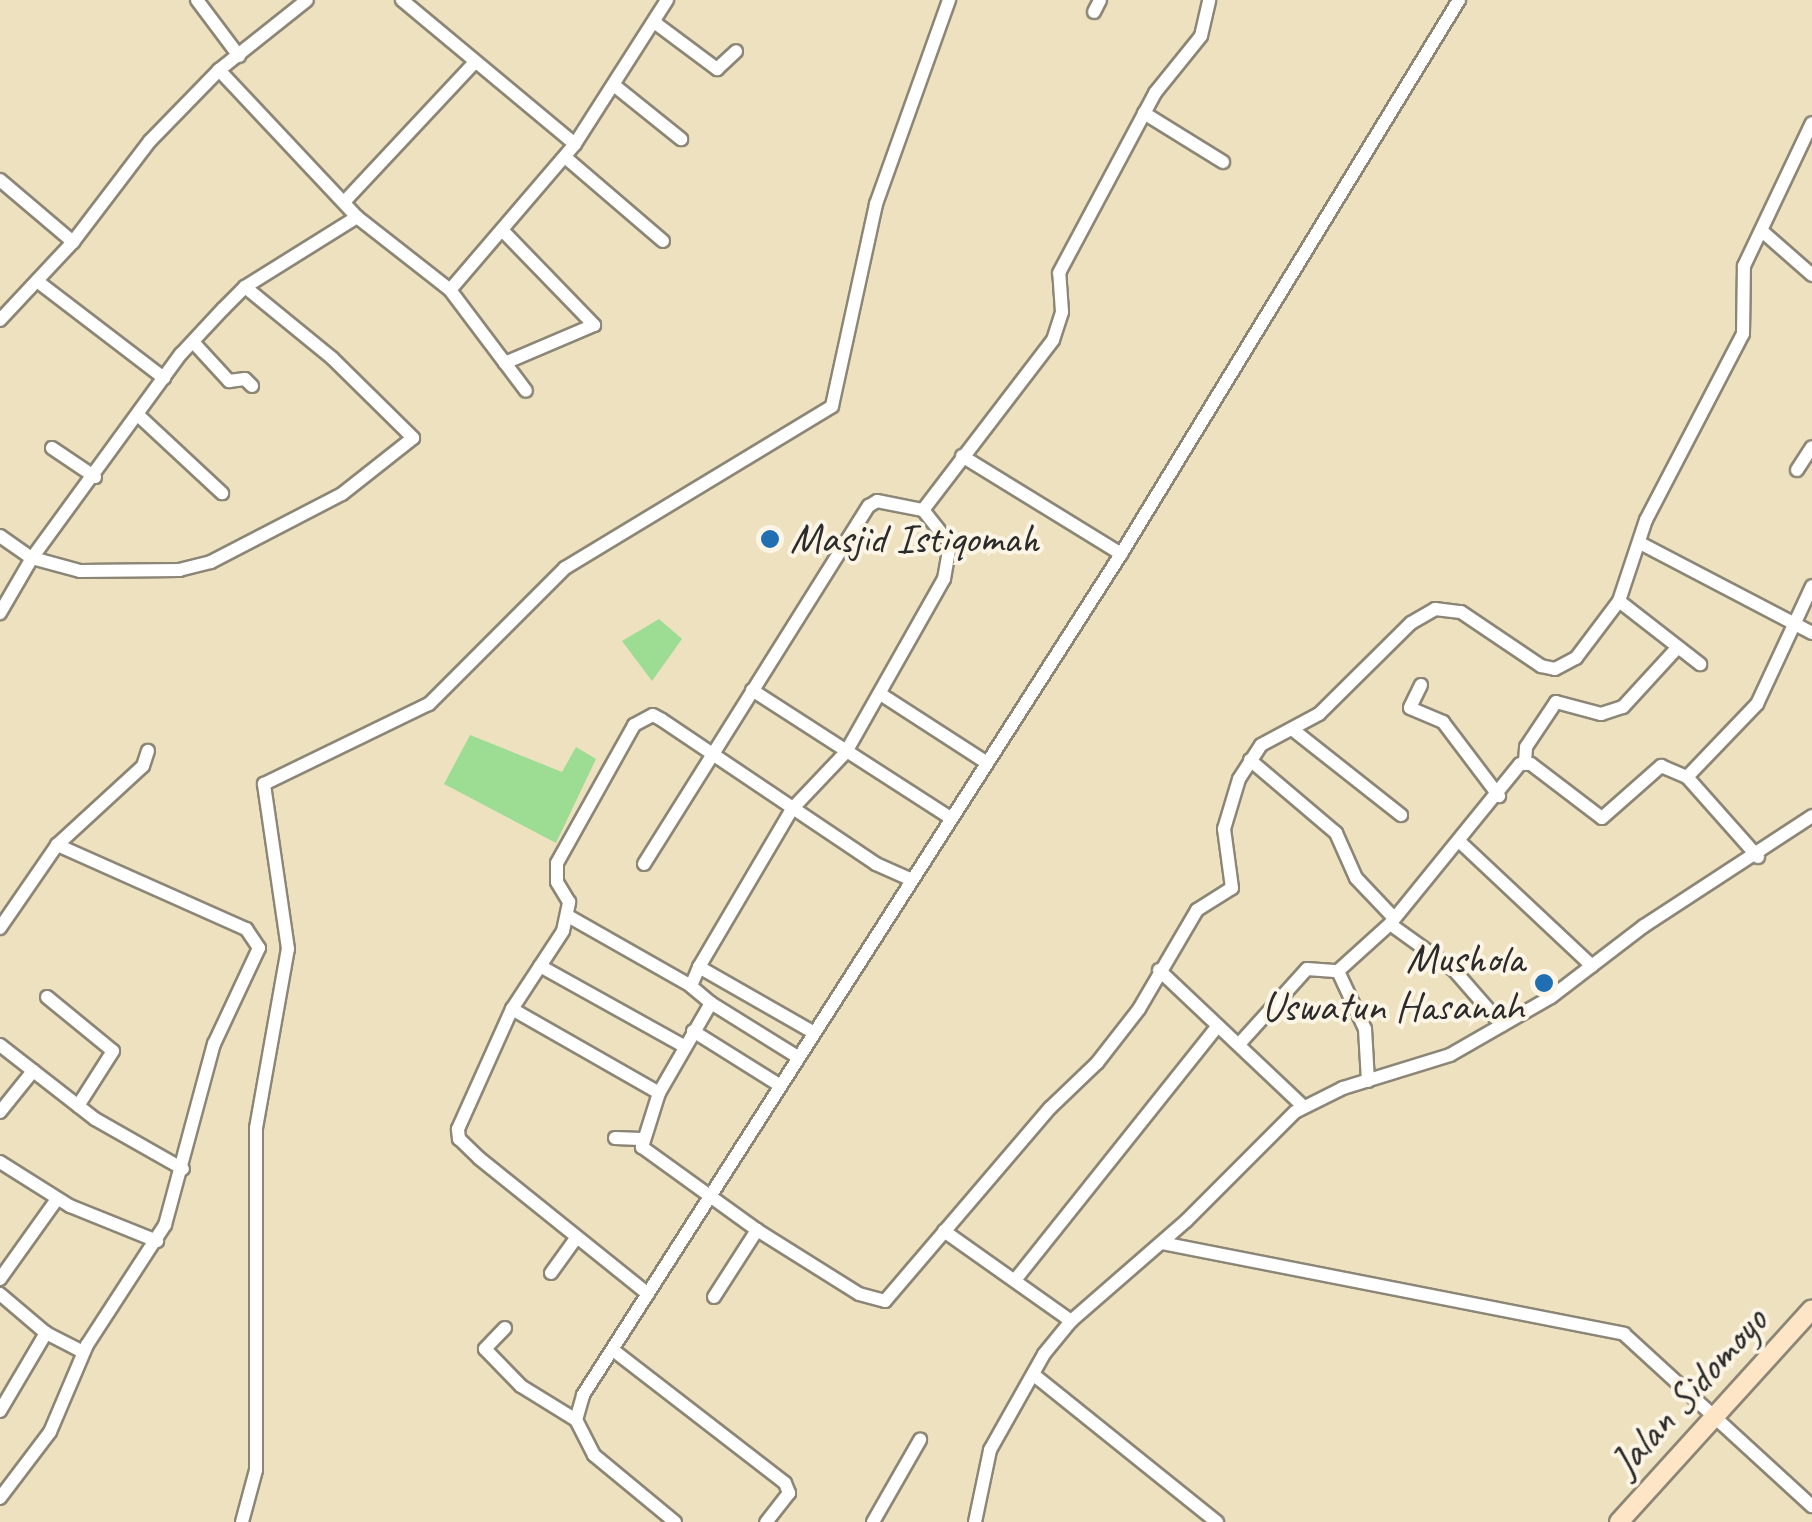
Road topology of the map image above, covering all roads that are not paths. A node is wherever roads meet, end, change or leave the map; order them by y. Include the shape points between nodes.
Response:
1 (198, 0) edge
2 (308, 0) edge
3 (402, 0) edge
4 (668, 0) edge
5 (949, 0) edge
6 (1209, 0) edge
7 (1459, 0) edge
8 (654, 22) junction
9 (736, 51) dead end
10 (239, 56) junction
11 (475, 62) junction
12 (220, 70) junction
13 (615, 86) junction
14 (1144, 113) junction
15 (1812, 123) edge
16 (681, 139) dead end
17 (574, 144) junction
18 (565, 157) junction
19 (1223, 162) dead end
20 (0, 180) edge
21 (345, 201) junction
22 (358, 217) junction
23 (503, 231) junction
24 (1763, 232) junction
25 (663, 241) dead end
26 (73, 242) junction
27 (1812, 275) edge
28 (37, 281) junction
29 (244, 287) junction
30 (450, 290) junction
31 (0, 320) edge
32 (194, 344) junction
33 (505, 363) junction
34 (164, 378) junction
35 (252, 386) dead end
36 (526, 392) dead end
37 (138, 416) junction
38 (1812, 447) edge
39 (52, 448) dead end
40 (962, 456) junction
41 (1797, 470) dead end
42 (96, 477) junction
43 (222, 493) dead end
44 (923, 510) junction
45 (0, 536) edge
46 (1640, 543) junction
47 (1121, 554) junction
48 (32, 558) junction
49 (1812, 586) edge
50 (1619, 601) junction
51 (0, 613) edge
52 (1794, 622) junction
53 (1812, 633) edge
54 (1678, 647) junction
55 (1700, 664) dead end
56 (1421, 685) dead end
57 (752, 690) junction
58 (882, 695) junction
59 (1292, 729) junction
60 (712, 750) junction
61 (148, 751) dead end
62 (846, 752) junction
63 (1250, 760) junction
64 (1525, 762) junction
65 (987, 764) junction
66 (1687, 777) junction
67 (1499, 796) junction
68 (792, 809) junction
69 (1401, 815) dead end
70 (1812, 816) edge
71 (949, 818) junction
72 (1460, 842) junction
73 (57, 845) junction
74 (1758, 857) junction
75 (644, 864) dead end
76 (910, 879) junction
77 (568, 916) junction
78 (1392, 921) junction
79 (0, 928) edge
80 (540, 966) junction
81 (1592, 966) junction
82 (700, 967) junction
83 (1159, 970) junction
84 (1338, 971) junction
85 (691, 986) junction
86 (47, 997) dead end
87 (711, 1003) junction
88 (512, 1009) junction
89 (1502, 1024) junction
90 (1218, 1026) junction
91 (811, 1031) junction
92 (693, 1032) junction
93 (1236, 1038) junction
94 (0, 1044) edge
95 (684, 1046) junction
96 (796, 1056) junction
97 (34, 1071) junction
98 (1368, 1081) junction
99 (778, 1086) junction
100 (659, 1093) junction
101 (78, 1106) junction
102 (1304, 1106) junction
103 (0, 1112) edge
104 (615, 1138) dead end
105 (641, 1139) junction
106 (1, 1164) edge
107 (183, 1169) junction
108 (710, 1198) junction
109 (57, 1199) junction
110 (758, 1230) junction
111 (944, 1232) junction
112 (578, 1237) junction
113 (157, 1241) junction
114 (1162, 1242) junction
115 (551, 1273) dead end
116 (0, 1278) edge
117 (1015, 1280) junction
118 (648, 1294) junction
119 (714, 1297) dead end
120 (2, 1302) edge
121 (1812, 1309) edge
122 (1071, 1321) junction
123 (504, 1328) dead end
124 (46, 1334) junction
125 (613, 1350) junction
126 (83, 1352) junction
127 (1034, 1375) junction
128 (2, 1405) edge
129 (1714, 1412) junction
130 (576, 1420) junction
131 (920, 1440) dead end
132 (0, 1498) edge
133 (1812, 1506) edge
134 (1627, 1519) edge
135 (242, 1522) edge
136 (675, 1522) edge
137 (767, 1522) edge
138 (873, 1522) edge
139 (975, 1522) edge
140 (1217, 1522) edge

1 - 10 street
2 - 10 street
3 - 11 street
4 - 8 street
5 - 135 street via 876,204 832,406 565,568 429,704 264,784 288,948 256,1128 256,1470
6 - 14 street via 1201,36
7 - 47 street
8 - 9 street via 717,69
8 - 13 street
10 - 12 street
11 - 17 street
11 - 21 street
12 - 21 street
12 - 26 street via 150,141
13 - 16 street
13 - 17 street
14 - 19 street
14 - 40 street via 1059,273 1062,312 1053,340
15 - 24 street
17 - 18 street
18 - 23 street
18 - 25 street
20 - 26 street
21 - 22 street
22 - 29 street
22 - 30 street
23 - 30 street
23 - 33 street via 594,325
24 - 27 street
24 - 46 street via 1744,266 1743,334
26 - 28 street
28 - 31 street
28 - 34 street
29 - 32 street
29 - 48 street via 332,358 412,438 342,494 211,562 180,570 80,571
30 - 33 street
32 - 34 street
32 - 35 street via 229,381 246,379
33 - 36 street
34 - 37 street
37 - 42 street
37 - 43 street
38 - 41 street
39 - 42 street
40 - 44 street
40 - 47 street
42 - 48 street
44 - 57 street via 876,501 869,506
44 - 58 street via 944,532 950,558
45 - 48 street
46 - 50 street
46 - 52 street via 1745,604
47 - 65 street
48 - 51 street
49 - 52 street
50 - 54 street
50 - 59 street via 1576,658 1554,669 1461,612 1435,609 1411,623 1319,714
52 - 53 street
52 - 66 street via 1757,704
54 - 55 street
54 - 64 street via 1623,707 1601,714 1556,702 1526,747
56 - 67 street via 1410,708 1443,722
57 - 60 street
57 - 62 street
58 - 62 street
58 - 65 street
59 - 63 street via 1261,745
59 - 69 street
60 - 68 street
60 - 75 street
60 - 77 street via 653,715 634,726 557,862
61 - 73 street via 143,766
62 - 68 street
62 - 71 street
63 - 78 street via 1336,833 1356,878
63 - 83 street via 1224,829 1232,888 1197,910
64 - 66 street via 1602,818 1661,766
64 - 67 street
65 - 71 street
66 - 74 street
67 - 72 street
68 - 76 street
68 - 82 street
70 - 74 street
71 - 76 street
72 - 78 street
72 - 81 street
73 - 79 street
73 - 107 street via 246,929 259,948 214,1044
74 - 81 street
76 - 91 street
77 - 80 street
77 - 85 street
78 - 84 street
78 - 89 street via 1463,977
80 - 88 street
80 - 95 street
81 - 89 street
82 - 85 street
82 - 91 street
83 - 90 street
83 - 111 street via 1097,1064 1050,1108
84 - 93 street via 1307,969
84 - 98 street via 1365,1029
85 - 87 street
86 - 101 street via 113,1051
87 - 92 street
87 - 96 street
88 - 100 street
88 - 112 street via 458,1129 460,1140
89 - 98 street via 1416,1070
90 - 93 street
90 - 117 street
91 - 96 street
92 - 95 street
92 - 99 street
93 - 102 street
94 - 97 street
95 - 100 street
96 - 99 street
97 - 101 street
97 - 103 street
98 - 102 street
99 - 108 street
100 - 105 street
101 - 107 street
102 - 114 street
104 - 105 street
105 - 108 street via 642,1147
106 - 109 street
107 - 113 street
108 - 110 street
108 - 118 street
109 - 113 street
109 - 116 street
110 - 111 street via 875,1302 895,1292
110 - 119 street
111 - 117 street
112 - 115 street
112 - 118 street
113 - 126 street
114 - 122 street
114 - 129 street via 1610,1329 1637,1344
117 - 122 street
118 - 125 street
120 - 124 street
121 - 129 main road, Jalan Sidomoyo
122 - 127 street
123 - 130 street via 486,1349 532,1394
124 - 126 street
124 - 128 street
125 - 130 street via 583,1394
125 - 137 street via 786,1483 788,1492
126 - 132 street via 50,1432
127 - 139 street via 990,1450
127 - 140 street
129 - 133 street
129 - 134 main road, Jalan Sidomoyo
130 - 136 street via 594,1455
131 - 138 street

